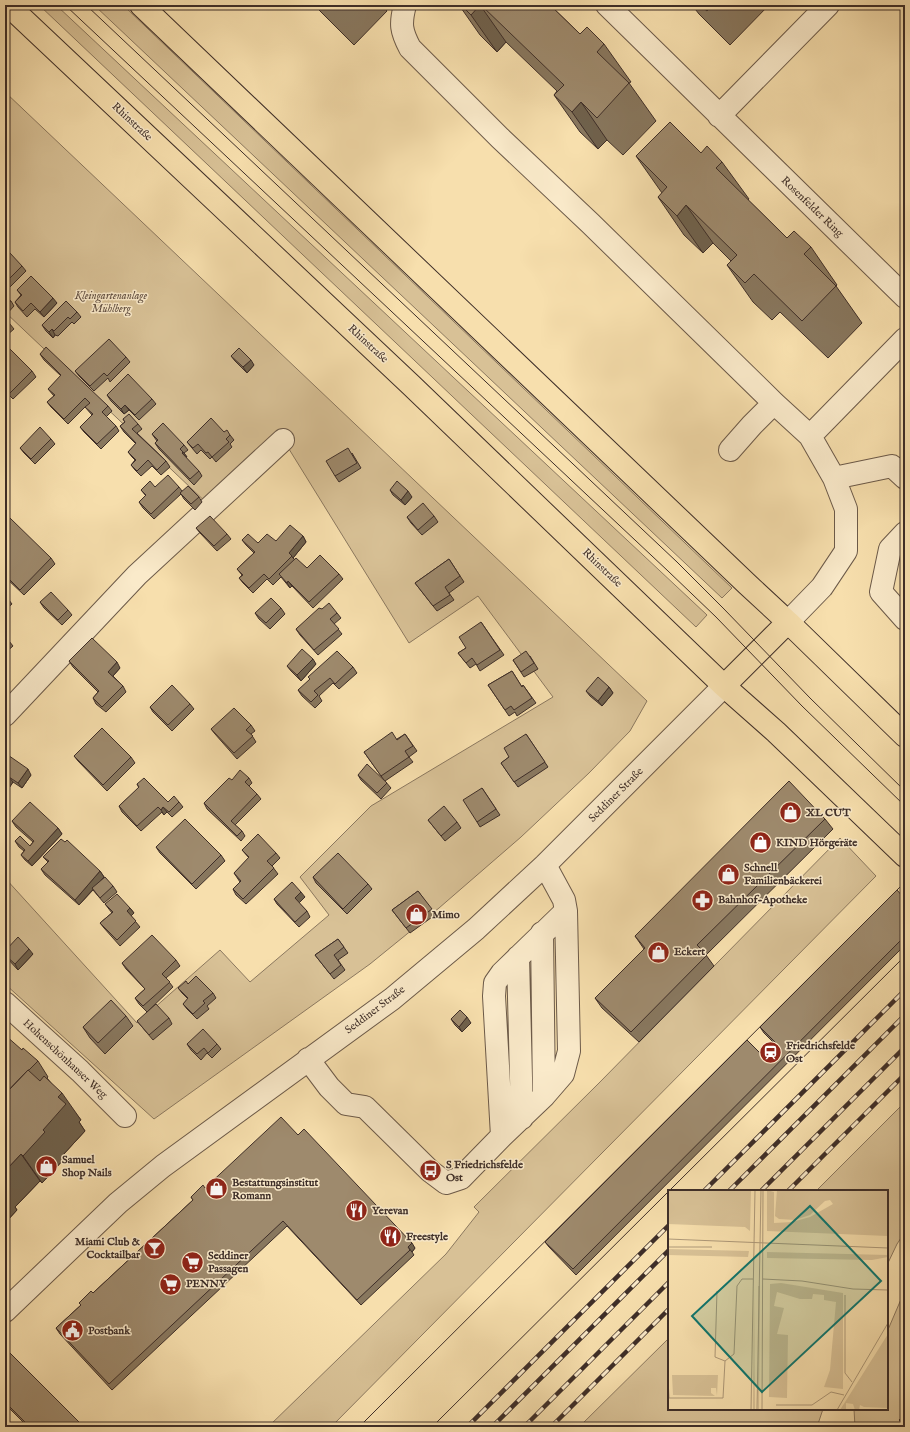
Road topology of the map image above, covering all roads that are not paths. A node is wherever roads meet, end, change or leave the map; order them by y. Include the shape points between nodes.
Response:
1 (8, 5) edge
2 (141, 5) edge
3 (405, 5) edge
4 (607, 5) edge
5 (828, 5) edge
6 (719, 116) junction
7 (905, 297) edge
8 (905, 339) edge
9 (774, 403) junction
10 (810, 436) junction
11 (284, 440) dead end
12 (730, 450) dead end
13 (834, 478) junction
14 (905, 478) edge
15 (905, 533) edge
16 (905, 619) edge
17 (788, 622) junction
18 (724, 686) junction
19 (5, 714) edge
20 (903, 730) edge
21 (905, 856) edge
22 (545, 865) junction
23 (566, 911) junction
24 (542, 933) junction
25 (518, 957) junction
26 (5, 1004) edge
27 (308, 1059) junction
28 (544, 1096) junction
29 (125, 1116) dead end
30 (522, 1118) junction
31 (502, 1136) junction
32 (5, 1312) edge

1 - 18 main road, Rhinstraße via 411,385
2 - 17 main road
3 - 9 street via 402,33 410,48
4 - 6 street, Rosenfelder Ring
5 - 6 street
6 - 7 street, Rosenfelder Ring
8 - 10 street
9 - 10 street
9 - 12 street
10 - 13 street
11 - 19 street via 137,575
13 - 14 street via 892,466
13 - 17 street via 846,509 846,551 822,587
15 - 16 street via 890,548 881,592
17 - 18 main road
17 - 20 main road
18 - 21 main road, Rhinstraße via 776,732
18 - 22 street, Seddiner Straße
22 - 23 street via 564,900
22 - 27 street, Seddiner Straße via 464,939 392,999
23 - 24 street
23 - 28 street via 569,1051 563,1074
24 - 25 street
24 - 28 street
25 - 30 street
25 - 31 street via 502,973 496,983 494,996
26 - 29 street, Hohenschönhauser Weg via 80,1071
27 - 31 street via 329,1087 346,1104 365,1107 430,1171 446,1183 461,1178
27 - 32 street, Seddiner Straße via 163,1166 118,1203
28 - 30 street
30 - 31 street

